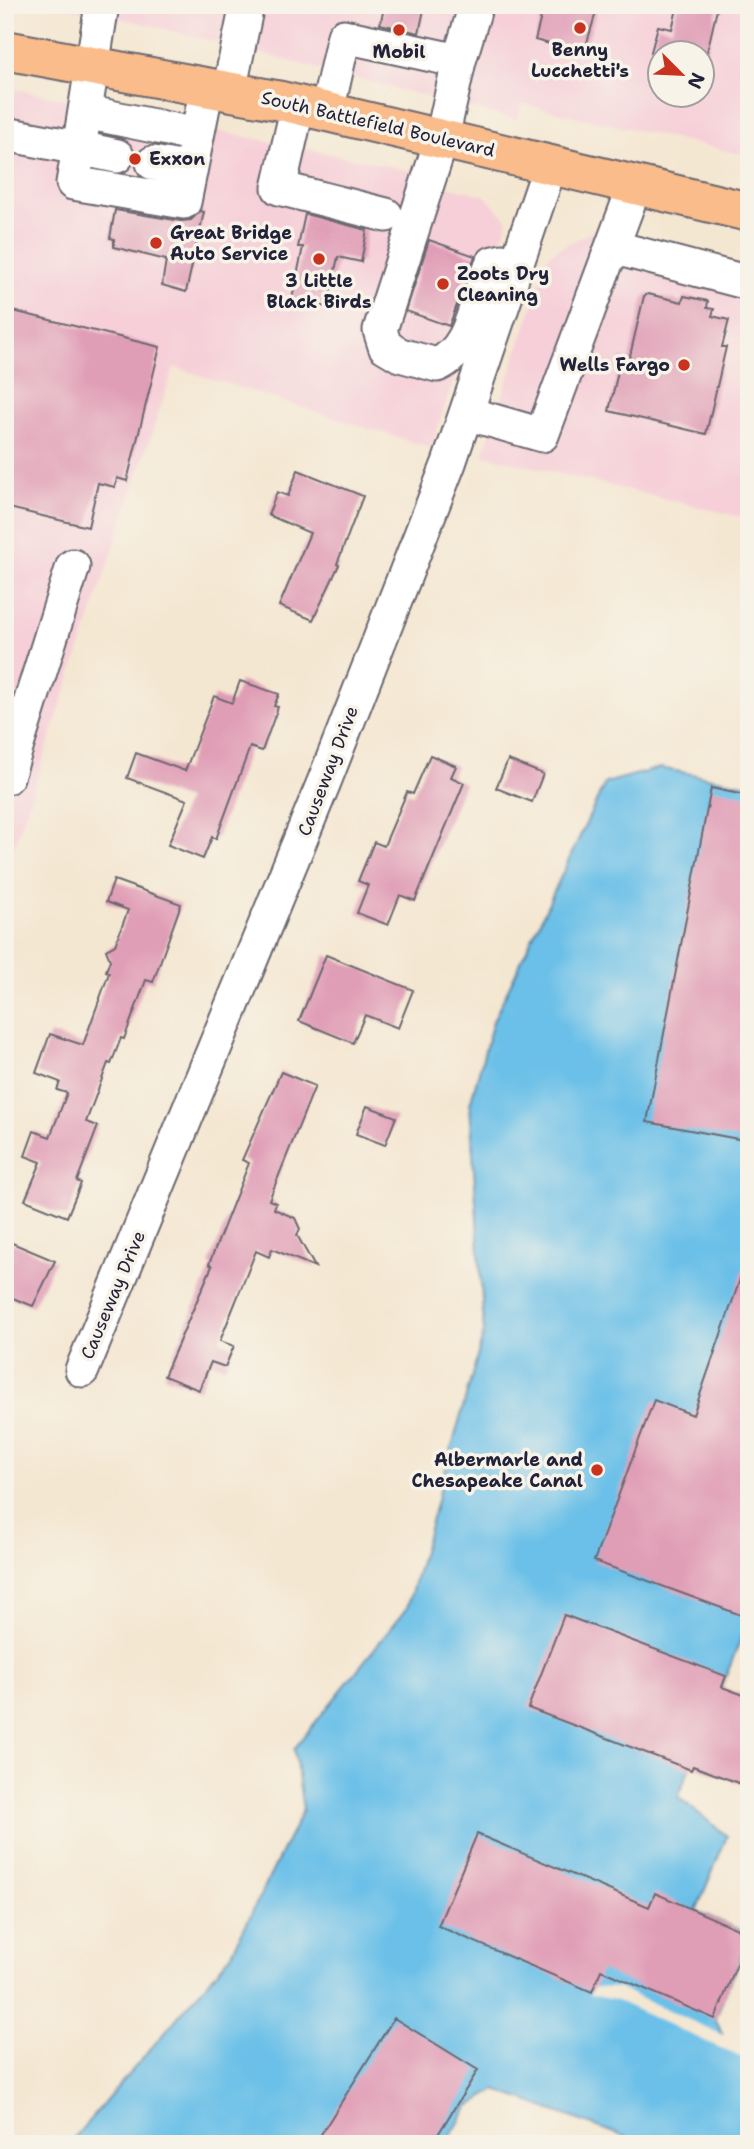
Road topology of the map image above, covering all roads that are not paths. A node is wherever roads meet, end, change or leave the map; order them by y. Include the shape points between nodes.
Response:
1 (102, 5) edge
2 (247, 5) edge
3 (476, 5) edge
4 (5, 50) edge
5 (459, 61) junction
6 (94, 66) junction
7 (218, 89) junction
8 (312, 108) junction
9 (86, 112) junction
10 (5, 134) edge
11 (197, 135) junction
12 (442, 138) junction
13 (79, 148) junction
14 (117, 156) dead end
15 (153, 163) dead end
16 (551, 163) junction
17 (190, 170) junction
18 (635, 185) junction
19 (749, 212) edge
20 (386, 215) dead end
21 (612, 247) junction
22 (516, 265) junction
23 (749, 283) edge
24 (466, 413) junction
25 (73, 566) dead end
26 (18, 697) edge
27 (7, 777) dead end
28 (82, 1370) dead end

1 - 6 street
2 - 7 street
3 - 5 street
4 - 6 main road, South Battlefield Boulevard
5 - 8 street via 344,36
5 - 12 street
6 - 7 main road, South Battlefield Boulevard
6 - 9 street
7 - 8 main road, South Battlefield Boulevard
7 - 11 street
8 - 12 main road, South Battlefield Boulevard
8 - 20 street via 279,188
9 - 11 street
9 - 13 street
10 - 13 street
11 - 17 street
12 - 16 main road, South Battlefield Boulevard
12 - 22 street via 380,330 385,346 437,365 451,359 464,343 493,263
13 - 14 street
13 - 17 street via 74,183 184,202
15 - 17 street
16 - 18 main road, South Battlefield Boulevard
16 - 22 street, Causeway Drive
18 - 19 main road, South Battlefield Boulevard
18 - 21 street
21 - 23 street
21 - 24 street via 542,435
22 - 24 street, Causeway Drive
24 - 28 street, Causeway Drive via 324,782
25 - 26 street
26 - 27 street

